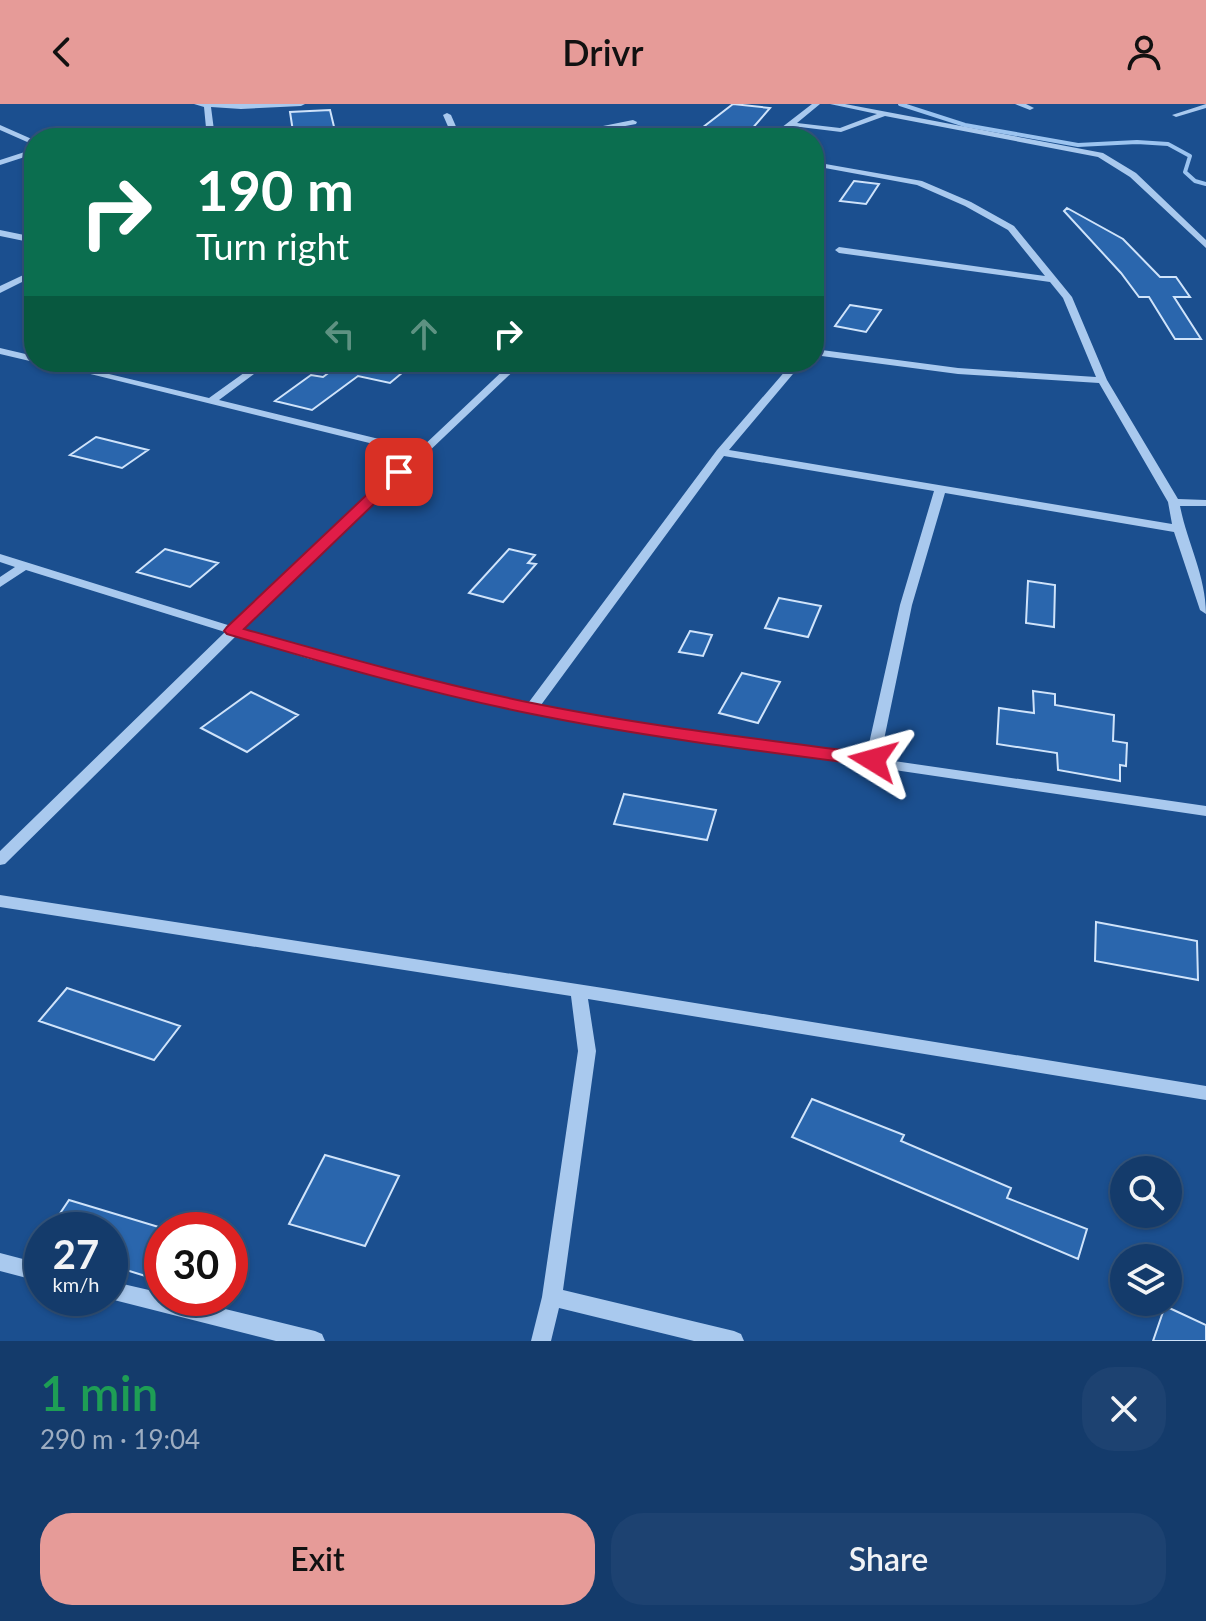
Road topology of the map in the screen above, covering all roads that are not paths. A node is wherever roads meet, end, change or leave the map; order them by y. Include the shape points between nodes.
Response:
1 (301, 104) edge
2 (816, 104) edge
3 (834, 104) edge
4 (1019, 104) edge
5 (203, 105) edge
6 (1206, 106) edge
7 (1030, 108) dead end
8 (884, 114) junction
9 (447, 115) dead end
10 (1176, 115) dead end
11 (633, 122) dead end
12 (790, 124) junction
13 (0, 127) edge
14 (209, 128) edge
15 (453, 128) edge
16 (603, 128) edge
17 (785, 128) edge
18 (24, 138) edge
19 (24, 155) edge
20 (0, 163) edge
21 (824, 166) edge
22 (0, 233) edge
23 (24, 238) edge
24 (1206, 245) edge
25 (839, 250) dead end
26 (24, 278) edge
27 (1055, 280) junction
28 (0, 290) edge
29 (0, 351) edge
30 (824, 354) edge
31 (24, 357) edge
32 (88, 372) edge
33 (251, 372) edge
34 (507, 372) edge
35 (789, 372) edge
36 (1102, 380) junction
37 (210, 402) junction
38 (420, 452) junction
39 (721, 452) junction
40 (941, 488) junction
41 (1174, 502) junction
42 (1206, 503) edge
43 (1179, 529) junction
44 (0, 558) edge
45 (22, 567) junction
46 (0, 583) edge
47 (1206, 610) edge
48 (233, 631) junction
49 (531, 709) junction
50 (873, 760) junction
51 (1206, 811) edge
52 (0, 860) edge
53 (0, 901) edge
54 (579, 993) junction
55 (1206, 1093) edge
56 (0, 1262) edge
57 (24, 1268) edge
58 (128, 1294) edge
59 (552, 1297) junction
60 (315, 1341) edge
61 (541, 1341) edge
62 (734, 1341) edge

1 - 5 street
2 - 12 street
3 - 8 street
4 - 7 street
5 - 14 street
6 - 10 street
8 - 12 street via 841,130
8 - 24 street via 1100,155 1133,175
9 - 15 street
11 - 16 street
12 - 17 street
13 - 18 street
19 - 20 street
21 - 27 street via 919,183 968,204 1011,228
22 - 23 street
25 - 27 street
26 - 28 street
27 - 36 street
29 - 31 street
30 - 36 street via 991,377
32 - 37 street
33 - 37 street
34 - 38 street
35 - 39 street
36 - 41 street
37 - 38 street
38 - 48 street
39 - 40 street
39 - 49 street
40 - 43 street
40 - 50 street via 906,605
41 - 42 street
41 - 43 street
43 - 47 street
44 - 45 street
45 - 46 street
45 - 48 street
48 - 49 street via 373,672
48 - 52 street
49 - 50 street
50 - 51 street
53 - 54 street
54 - 55 street
54 - 59 street via 587,1051
56 - 57 street
58 - 60 street
59 - 61 street
59 - 62 street

